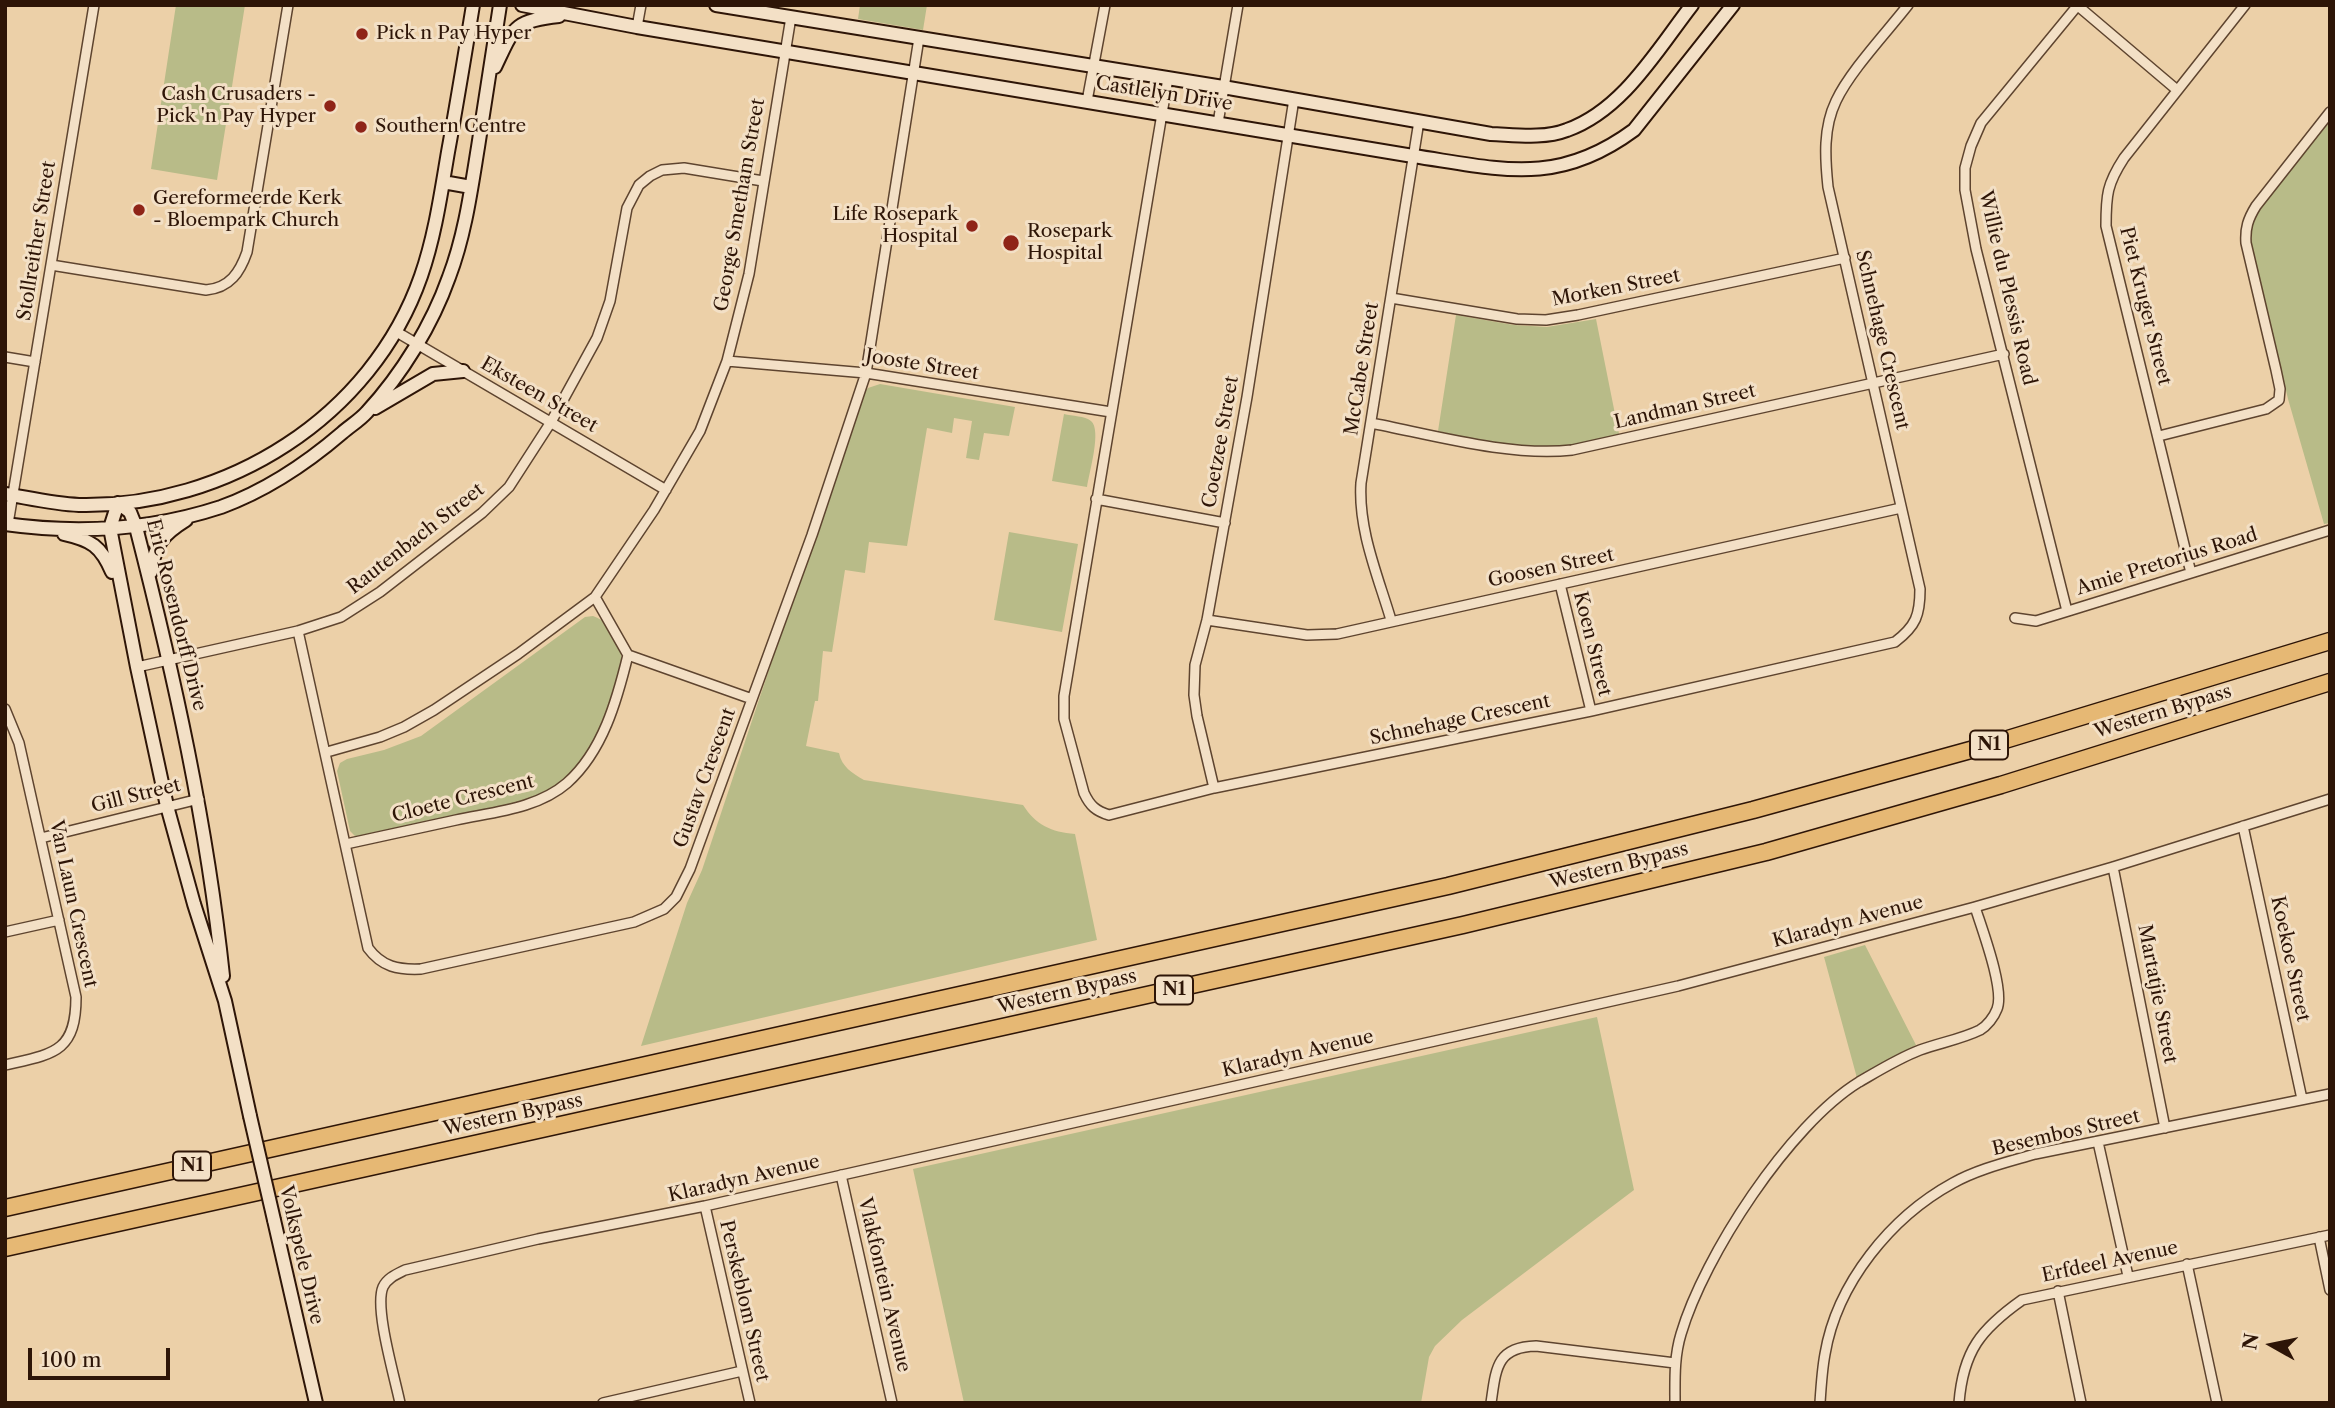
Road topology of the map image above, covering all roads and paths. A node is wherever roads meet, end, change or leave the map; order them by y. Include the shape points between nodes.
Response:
1 (94, 5) edge
2 (288, 5) edge
3 (473, 5) edge
4 (500, 5) edge
5 (522, 5) edge
6 (641, 5) edge
7 (716, 5) edge
8 (1105, 5) edge
9 (1238, 5) edge
10 (1692, 5) edge
11 (1733, 5) edge
12 (1908, 5) edge
13 (2245, 5) edge
14 (2078, 6) edge
15 (571, 15) junction
16 (791, 17) junction
17 (637, 27) junction
18 (919, 38) junction
19 (786, 52) junction
20 (1094, 66) junction
21 (914, 73) junction
22 (1168, 78) junction
23 (489, 79) junction
24 (1223, 87) junction
25 (2177, 90) junction
26 (1294, 99) junction
27 (1087, 101) junction
28 (2330, 112) edge
29 (1161, 113) junction
30 (1419, 121) junction
31 (1218, 123) junction
32 (1288, 134) junction
33 (1413, 156) junction
34 (763, 181) junction
35 (443, 182) junction
36 (471, 187) junction
37 (1845, 258) junction
38 (51, 265) junction
39 (1391, 298) junction
40 (395, 331) junction
41 (417, 344) junction
42 (2004, 354) junction
43 (5, 357) edge
44 (727, 361) junction
45 (35, 362) junction
46 (463, 371) junction
47 (866, 373) junction
48 (1874, 382) junction
49 (1111, 412) junction
50 (366, 413) junction
51 (551, 422) junction
52 (1371, 423) junction
53 (2159, 436) junction
54 (666, 490) junction
55 (9, 495) edge
56 (1096, 499) junction
57 (118, 503) junction
58 (1901, 508) junction
59 (195, 514) junction
60 (1225, 523) junction
61 (6, 524) edge
62 (136, 527) junction
63 (41, 528) junction
64 (110, 528) junction
65 (2330, 530) edge
66 (2191, 573) junction
67 (149, 579) junction
68 (1560, 584) junction
69 (121, 591) junction
70 (595, 597) junction
71 (2067, 611) junction
72 (2015, 618) dead end
73 (1208, 620) junction
74 (1391, 621) junction
75 (298, 631) junction
76 (2330, 641) edge
77 (628, 655) junction
78 (170, 661) junction
79 (137, 667) junction
80 (2330, 682) edge
81 (752, 699) junction
82 (5, 709) edge
83 (1591, 711) junction
84 (327, 752) junction
85 (1214, 788) junction
86 (199, 799) junction
87 (2330, 799) edge
88 (167, 806) junction
89 (2244, 826) junction
90 (41, 838) junction
91 (346, 844) junction
92 (2113, 867) junction
93 (215, 899) junction
94 (194, 904) junction
95 (1975, 907) junction
96 (59, 920) junction
97 (5, 932) edge
98 (225, 1001) junction
99 (5, 1065) edge
100 (2330, 1094) edge
101 (2302, 1100) junction
102 (250, 1116) joint
103 (2165, 1128) junction
104 (2098, 1142) junction
105 (841, 1175) junction
106 (705, 1206) junction
107 (5, 1208) edge
108 (2330, 1235) edge
109 (2319, 1237) junction
110 (5, 1248) edge
111 (2187, 1264) junction
112 (2128, 1276) junction
113 (2330, 1290) edge
114 (2058, 1291) junction
115 (1675, 1363) junction
116 (742, 1371) junction
117 (606, 1402) edge
118 (316, 1403) edge
119 (400, 1403) edge
120 (750, 1403) edge
121 (892, 1403) edge
122 (1491, 1403) edge
123 (1675, 1403) edge
124 (1820, 1403) edge
125 (1959, 1403) edge
126 (2081, 1403) edge
127 (2217, 1403) edge

1 - 38 street, Stollreither Street
2 - 38 street via 247,252 236,277 206,289
3 - 35 street
4 - 23 street
5 - 15 street, Castlelyn Drive
6 - 17 street
7 - 16 street, Castlelyn Drive
8 - 20 street
9 - 24 street
10 - 30 street, Castlelyn Drive via 1616,101 1566,131 1492,134
11 - 33 street, Castlelyn Drive via 1634,130 1593,155 1543,170
12 - 37 street, Schnehage Crescent via 1836,101 1827,131 1828,187
13 - 25 street, Piet Kruger Street
14 - 25 street
14 - 42 street, Willie du Plessis Road via 1981,123 1965,168 1974,237
15 - 17 street, Castlelyn Drive
15 - 23 street via 520,24 512,31
16 - 18 street, Castlelyn Drive
16 - 19 street, George Smetham Street
17 - 19 street, Castlelyn Drive
18 - 20 street, Castlelyn Drive
18 - 21 street, Gustav Crescent
19 - 21 street, Castlelyn Drive
19 - 34 street, George Smetham Street
20 - 22 street, Castlelyn Drive
20 - 27 street
21 - 27 street, Castlelyn Drive
21 - 47 street, Gustav Crescent
22 - 24 street, Castlelyn Drive
22 - 29 street, Schnehage Crescent
23 - 36 street
24 - 26 street, Castlelyn Drive
24 - 31 street
25 - 53 street, Piet Kruger Street via 2111,178 2106,202 2106,226
26 - 30 street, Castlelyn Drive
26 - 32 street, Coetzee Street
27 - 29 street, Castlelyn Drive
28 - 53 street via 2256,206 2245,231 2279,400 2266,409
29 - 31 street, Castlelyn Drive
29 - 49 street, Schnehage Crescent
30 - 33 street, McCabe Street
31 - 32 street, Castlelyn Drive
32 - 33 street, Castlelyn Drive
32 - 60 street, Coetzee Street
33 - 39 street, McCabe Street
34 - 44 street, George Smetham Street via 749,274
34 - 51 street, Rautenbach Street via 684,167 662,170 639,185 627,208 603,324
35 - 36 street
35 - 40 street via 421,276
36 - 41 street via 450,274
37 - 39 street, Morken Street via 1546,320
37 - 48 street, Schnehage Crescent
38 - 45 street, Stollreither Street
39 - 52 street, McCabe Street
40 - 41 street, Eksteen Street
40 - 57 street via 343,399 261,462 208,485
41 - 46 street, Eksteen Street
41 - 50 street
42 - 48 street, Landman Street
42 - 71 street, Willie du Plessis Road
43 - 45 street
44 - 47 street, Jooste Street
44 - 54 street, George Smetham Street via 700,431
45 - 55 street, Stollreither Street
46 - 50 street via 433,374
46 - 51 street, Eksteen Street
47 - 49 street, Jooste Street
47 - 81 street, Gustav Crescent
48 - 52 street, Landman Street via 1545,453
48 - 58 street, Schnehage Crescent
49 - 56 street, Schnehage Crescent
50 - 59 street via 290,472 223,506
51 - 54 street, Eksteen Street
51 - 75 street, Rautenbach Street via 509,487 482,513 359,606
52 - 74 street, McCabe Street via 1360,506
53 - 66 street, Piet Kruger Street
54 - 70 street, George Smetham Street
55 - 57 street via 78,505
55 - 61 street, Stollreither Street
56 - 60 street
56 - 85 street, Schnehage Crescent via 1064,696 1064,719 1084,793 1089,804 1110,815
57 - 62 street, Eric Rosendorff Drive via 130,512
57 - 64 street, Eric Rosendorff Drive
58 - 68 street, Goosen Street
58 - 83 street, Schnehage Crescent via 1920,589 1920,608 1914,623 1895,642
59 - 62 street
59 - 67 street via 164,536 154,551
60 - 73 street, Coetzee Street
61 - 63 street
62 - 64 street
62 - 67 street, Eric Rosendorff Drive
63 - 64 street
63 - 69 street via 78,537 101,550
64 - 69 street, Eric Rosendorff Drive
65 - 66 street, Amie Pretorius Road
66 - 71 street, Amie Pretorius Road
67 - 78 street, Eric Rosendorff Drive
68 - 74 street, Goosen Street
68 - 83 street, Koen Street
69 - 79 street, Eric Rosendorff Drive
70 - 77 street
70 - 84 street, George Smetham Street via 434,710 380,737
71 - 72 street, Amie Pretorius Road via 2036,621
73 - 74 street, Goosen Street via 1307,635 1337,634
73 - 85 street, Coetzee Street via 1195,665 1194,695
75 - 78 street, Rautenbach Street
75 - 84 street, Gustav Crescent
76 - 107 highway, Western Bypass / N1 via 1985,747 1461,883
77 - 81 street
77 - 91 street, Cloete Crescent via 593,753 553,793 517,807
78 - 79 street, Rautenbach Street
78 - 86 street, Eric Rosendorff Drive
79 - 88 street, Eric Rosendorff Drive
80 - 110 highway, Western Bypass / N1 via 2001,785 1753,855 1463,925
81 - 91 street, Gustav Crescent via 690,869 676,897 650,917 403,970 376,959 368,947
82 - 90 street, Van Laun Crescent via 19,743
83 - 85 street, Schnehage Crescent
84 - 91 street, Gustav Crescent
86 - 88 street, Gill Street
86 - 93 street, Eric Rosendorff Drive
87 - 89 street, Klaradyn Avenue
88 - 90 street, Gill Street
88 - 94 street, Eric Rosendorff Drive
89 - 92 street, Klaradyn Avenue
89 - 101 street, Koekoe Street
90 - 96 street, Van Laun Crescent
92 - 95 street, Klaradyn Avenue
92 - 103 street, Martatjie Street
93 - 94 street
93 - 98 street, Eric Rosendorff Drive
94 - 98 street, Eric Rosendorff Drive
95 - 105 street, Klaradyn Avenue via 1678,986
95 - 115 street via 1999,990 1992,1019 1981,1029 1918,1051 1858,1083 1802,1132 1756,1189 1727,1236 1696,1293
96 - 97 street
96 - 99 street, Van Laun Crescent via 76,997 72,1031 58,1049
98 - 102 street, Eric Rosendorff Drive
100 - 101 street, Besembos Street
101 - 103 street, Besembos Street
102 - 118 street, Volkspele Drive, bridge
103 - 104 street, Besembos Street
104 - 112 street
104 - 124 street, Besembos Street via 2000,1164 1956,1181 1923,1200 1892,1227 1839,1306 1825,1353
105 - 106 street, Klaradyn Avenue
105 - 121 street, Vlakfontein Avenue
106 - 116 street, Perskeblom Street
106 - 119 street, Klaradyn Avenue via 525,1242 405,1270 391,1278 383,1286 382,1316
108 - 109 street, Erfdeel Avenue
109 - 111 street, Erfdeel Avenue
109 - 113 street
111 - 112 street, Erfdeel Avenue
111 - 127 street
112 - 114 street, Erfdeel Avenue
114 - 125 street, Erfdeel Avenue via 2022,1300 1998,1317 1973,1345 1961,1379
114 - 126 street
115 - 122 street via 1521,1346 1501,1359
115 - 123 street
116 - 117 street
116 - 120 street, Perskeblom Street

